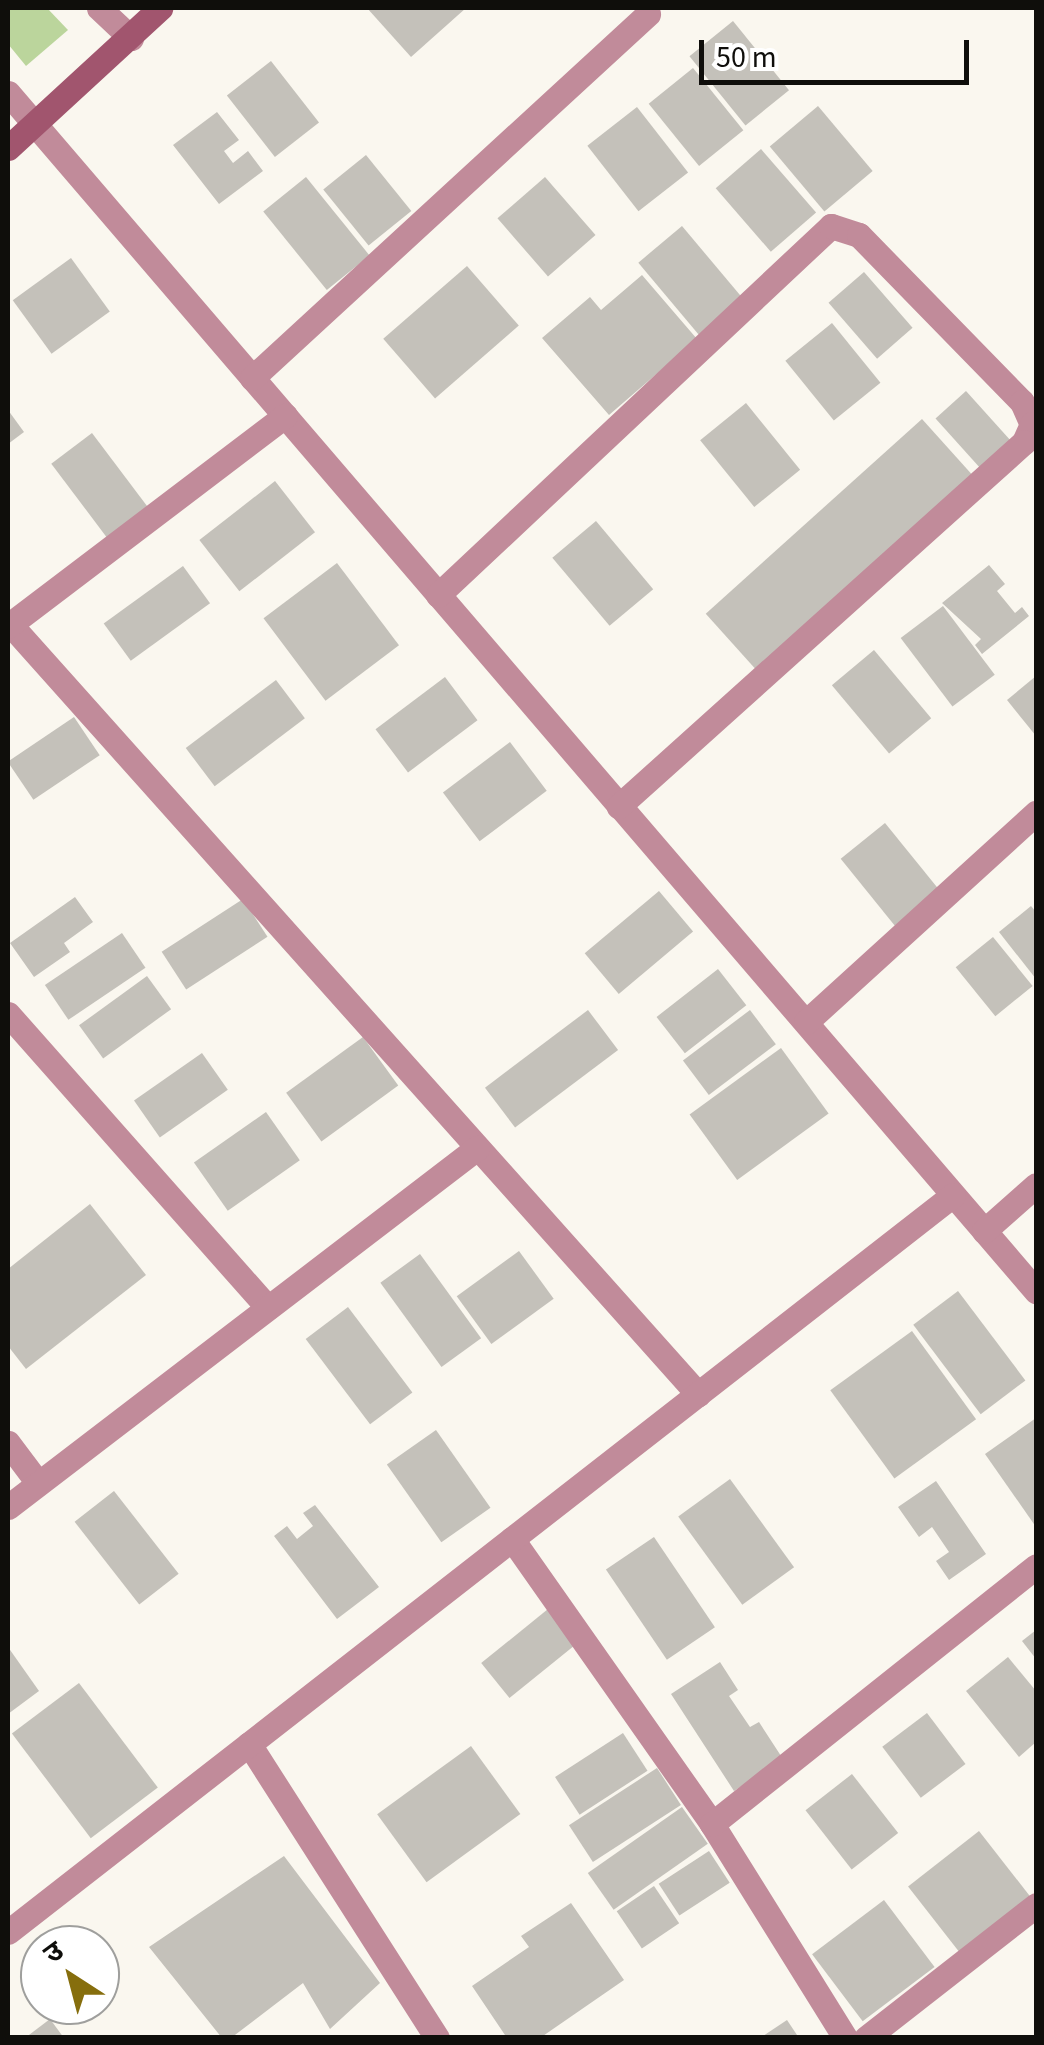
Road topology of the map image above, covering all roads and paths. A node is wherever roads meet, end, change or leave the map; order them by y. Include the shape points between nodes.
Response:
1 (100, 8) edge
2 (160, 8) edge
3 (648, 14) dead end
4 (131, 38) junction
5 (8, 93) edge
6 (34, 125) junction
7 (8, 148) edge
8 (252, 378) junction
9 (284, 416) junction
10 (438, 595) junction
11 (9, 625) edge
12 (620, 806) junction
13 (1036, 813) edge
14 (8, 1014) edge
15 (806, 1022) junction
16 (477, 1148) junction
17 (1036, 1185) edge
18 (953, 1195) junction
19 (984, 1230) junction
20 (1036, 1292) edge
21 (268, 1308) junction
22 (698, 1394) junction
23 (8, 1443) edge
24 (38, 1484) junction
25 (8, 1507) edge
26 (512, 1539) junction
27 (1036, 1566) edge
28 (249, 1744) junction
29 (712, 1824) junction
30 (1036, 1905) edge
31 (8, 1932) edge
32 (437, 2038) edge
33 (846, 2038) edge
34 (866, 2038) edge

1 - 4 street
2 - 4 street
3 - 8 street
4 - 6 street
5 - 6 street
6 - 7 street
6 - 8 street
8 - 9 street
9 - 10 street
9 - 11 street
10 - 12 street
10 - 12 street via 830,226 859,235 1022,402 1032,424 1024,442
11 - 16 street
12 - 15 street
13 - 15 street
14 - 21 street
15 - 18 street
16 - 21 street
16 - 22 street
17 - 19 street
18 - 19 street
18 - 22 street
19 - 20 street
21 - 24 street
22 - 26 street
23 - 24 street
24 - 25 street
26 - 28 street
26 - 29 street
27 - 29 street
28 - 31 street
28 - 32 street
29 - 33 street
30 - 34 street

